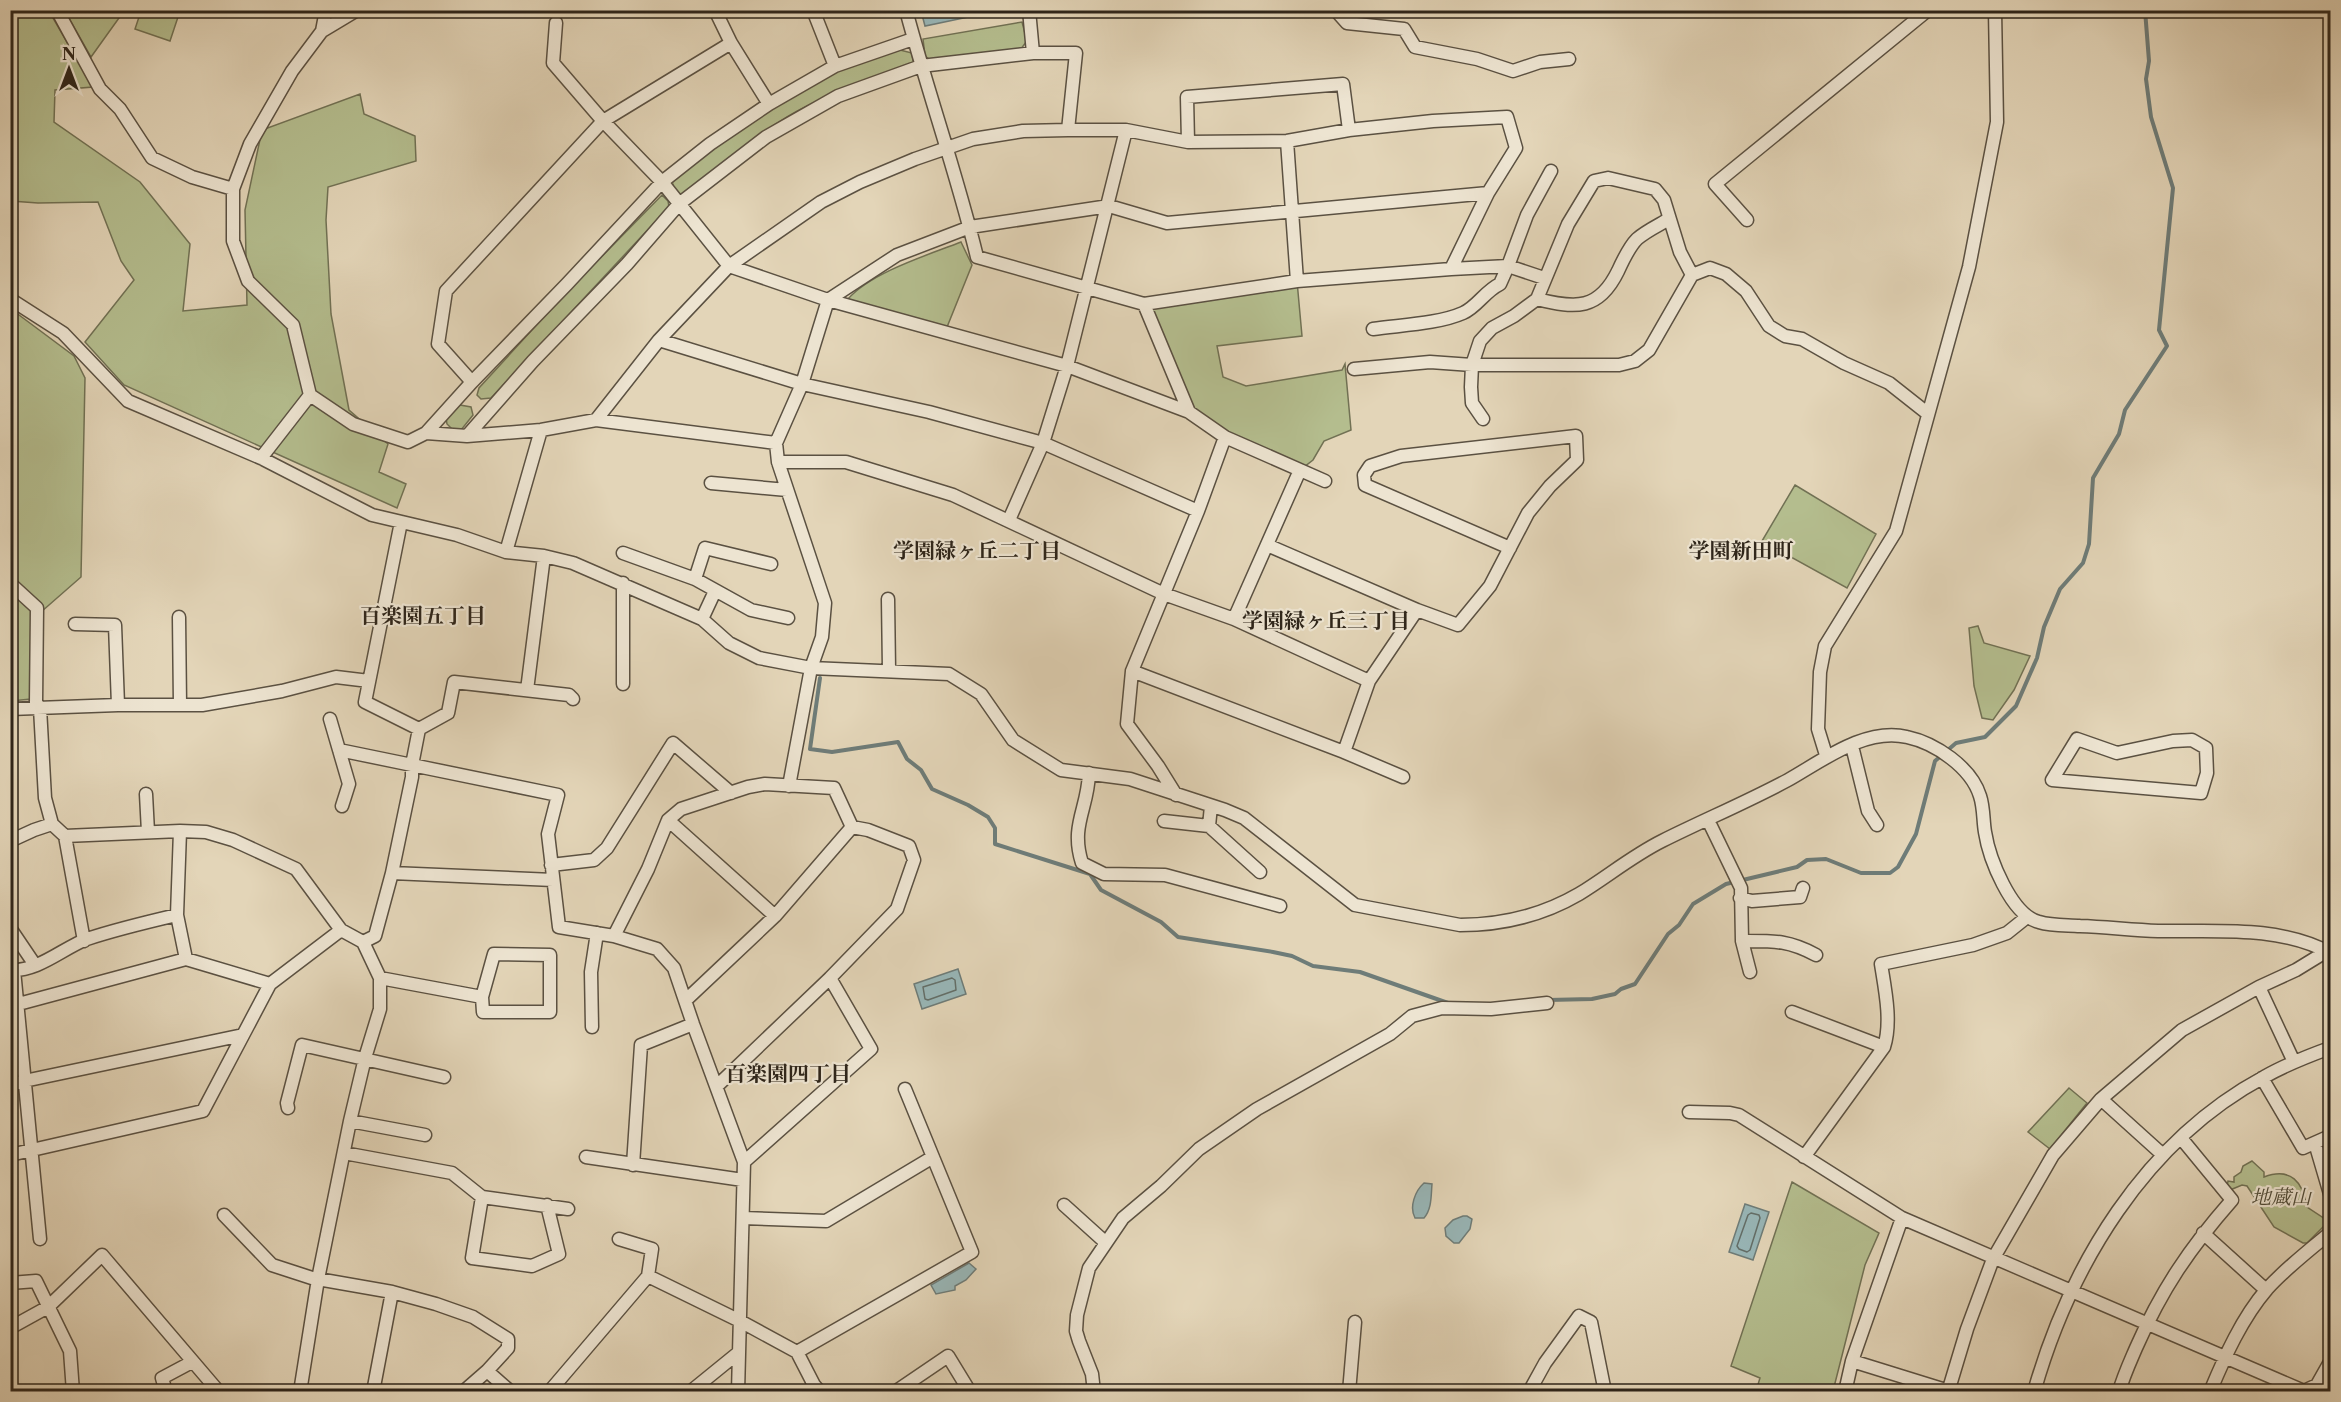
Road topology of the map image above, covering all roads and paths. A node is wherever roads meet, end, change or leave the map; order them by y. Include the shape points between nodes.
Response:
1 (57, 10) edge
2 (326, 10) edge
3 (357, 10) edge
4 (715, 10) edge
5 (813, 10) edge
6 (906, 10) edge
7 (1029, 10) edge
8 (1340, 10) edge
9 (1928, 10) edge
10 (1995, 10) edge
11 (556, 23) dead end
12 (322, 31) junction
13 (913, 39) junction
14 (731, 43) junction
15 (1032, 53) junction
16 (1569, 58) dead end
17 (835, 66) junction
18 (921, 66) junction
19 (769, 104) junction
20 (603, 121) junction
21 (1068, 130) junction
22 (1126, 130) junction
23 (1349, 130) junction
24 (1287, 141) junction
25 (1188, 142) junction
26 (947, 148) junction
27 (1551, 171) dead end
28 (662, 182) junction
29 (233, 189) junction
30 (1488, 193) junction
31 (679, 204) junction
32 (1109, 206) junction
33 (1292, 210) junction
34 (1669, 219) junction
35 (1748, 220) dead end
36 (970, 227) junction
37 (729, 266) junction
38 (1508, 266) junction
39 (1451, 269) junction
40 (1692, 275) junction
41 (1544, 278) junction
42 (1297, 281) junction
43 (1087, 288) junction
44 (10, 299) edge
45 (1537, 299) junction
46 (828, 300) junction
47 (1144, 304) junction
48 (1373, 329) dead end
49 (659, 340) junction
50 (1472, 365) junction
51 (1067, 366) junction
52 (1354, 369) dead end
53 (472, 382) junction
54 (802, 384) junction
55 (310, 395) junction
56 (1189, 412) junction
57 (1927, 413) junction
58 (1483, 419) dead end
59 (596, 420) junction
60 (541, 430) junction
61 (426, 433) junction
62 (466, 436) junction
63 (1225, 437) junction
64 (776, 442) junction
65 (1043, 443) junction
66 (261, 458) junction
67 (778, 462) junction
68 (1300, 470) junction
69 (1325, 481) dead end
70 (711, 483) dead end
71 (787, 490) junction
72 (1198, 511) junction
73 (1009, 520) junction
74 (401, 522) junction
75 (1267, 544) junction
76 (1510, 548) junction
77 (506, 552) junction
78 (623, 553) dead end
79 (544, 556) junction
80 (771, 564) dead end
81 (695, 579) junction
82 (623, 583) junction
83 (10, 586) edge
84 (715, 591) junction
85 (1164, 594) junction
86 (888, 598) dead end
87 (1417, 610) junction
88 (179, 617) dead end
89 (788, 618) dead end
90 (702, 619) junction
91 (1234, 619) junction
92 (75, 624) dead end
93 (811, 668) junction
94 (889, 670) junction
95 (1132, 671) junction
96 (369, 681) junction
97 (1369, 681) junction
98 (623, 684) dead end
99 (527, 690) junction
100 (573, 699) dead end
101 (118, 705) junction
102 (180, 705) junction
103 (40, 708) junction
104 (10, 709) edge
105 (330, 719) dead end
106 (418, 729) junction
107 (1852, 746) junction
108 (2206, 748) joint
109 (339, 750) junction
110 (1344, 752) junction
111 (1826, 755) junction
112 (412, 765) junction
113 (1089, 773) junction
114 (1403, 777) dead end
115 (789, 786) junction
116 (731, 793) junction
117 (146, 794) dead end
118 (1176, 795) junction
119 (342, 806) dead end
120 (1211, 806) junction
121 (668, 820) junction
122 (1708, 820) junction
123 (1164, 821) dead end
124 (52, 824) junction
125 (1877, 825) dead end
126 (1209, 826) junction
127 (852, 827) junction
128 (180, 831) junction
129 (148, 832) junction
130 (65, 836) junction
131 (10, 841) edge
132 (551, 865) junction
133 (1260, 872) dead end
134 (392, 873) junction
135 (553, 880) junction
136 (1803, 888) dead end
137 (1740, 893) junction
138 (1280, 906) dead end
139 (177, 915) junction
140 (775, 916) junction
141 (2027, 917) junction
142 (10, 928) edge
143 (341, 930) junction
144 (597, 933) junction
145 (614, 936) junction
146 (84, 941) junction
147 (1742, 941) junction
148 (363, 942) junction
149 (1796, 945) junction
150 (2329, 952) edge
151 (1816, 955) dead end
152 (1794, 958) dead end
153 (186, 960) junction
154 (35, 965) junction
155 (12, 970) edge
156 (1750, 972) dead end
157 (380, 978) junction
158 (830, 978) junction
159 (270, 984) junction
160 (2259, 987) junction
161 (482, 996) junction
162 (686, 1000) junction
163 (1547, 1003) dead end
164 (14, 1006) edge
165 (1791, 1012) dead end
166 (693, 1024) junction
167 (592, 1027) dead end
168 (243, 1035) junction
169 (1884, 1047) junction
170 (2331, 1048) edge
171 (365, 1058) junction
172 (2294, 1062) junction
173 (444, 1077) dead end
174 (2262, 1078) junction
175 (24, 1081) junction
176 (10, 1084) edge
177 (717, 1086) junction
178 (905, 1089) dead end
179 (2101, 1099) junction
180 (288, 1108) dead end
181 (1689, 1112) dead end
182 (350, 1121) junction
183 (425, 1135) dead end
184 (2331, 1136) edge
185 (2181, 1138) junction
186 (2315, 1143) junction
187 (31, 1151) junction
188 (344, 1153) junction
189 (10, 1155) edge
190 (2163, 1155) junction
191 (586, 1157) dead end
192 (933, 1157) junction
193 (1804, 1157) junction
194 (744, 1162) junction
195 (633, 1165) junction
196 (743, 1180) junction
197 (2331, 1194) edge
198 (482, 1197) junction
199 (548, 1205) junction
200 (1064, 1206) dead end
201 (568, 1209) dead end
202 (224, 1215) dead end
203 (743, 1218) junction
204 (1902, 1218) junction
205 (2203, 1233) junction
206 (2331, 1233) edge
207 (40, 1239) dead end
208 (619, 1239) dead end
209 (1105, 1242) junction
210 (1993, 1259) junction
211 (648, 1276) junction
212 (318, 1279) junction
213 (10, 1282) edge
214 (2266, 1290) junction
215 (392, 1292) junction
216 (2071, 1292) junction
217 (48, 1307) junction
218 (740, 1321) junction
219 (1355, 1322) dead end
220 (2147, 1323) junction
221 (10, 1328) edge
222 (797, 1352) junction
223 (738, 1353) junction
224 (2225, 1356) junction
225 (1852, 1361) junction
226 (192, 1362) junction
227 (2331, 1362) edge
228 (487, 1371) junction
229 (2331, 1376) edge
230 (1950, 1391) edge
231 (2305, 1391) edge
232 (73, 1392) edge
233 (166, 1392) edge
234 (219, 1392) edge
235 (300, 1392) edge
236 (373, 1392) edge
237 (463, 1392) edge
238 (511, 1392) edge
239 (549, 1392) edge
240 (690, 1392) edge
241 (738, 1392) edge
242 (820, 1392) edge
243 (895, 1392) edge
244 (970, 1392) edge
245 (1094, 1392) edge
246 (1349, 1392) edge
247 (1529, 1392) edge
248 (1605, 1392) edge
249 (1845, 1392) edge
250 (2034, 1392) edge
251 (2119, 1392) edge
252 (2210, 1392) edge
253 (2322, 1392) edge

1 - 29 street via 100,89 120,109 152,158 192,177
2 - 12 street
3 - 12 street
4 - 14 street
5 - 17 street
6 - 13 street
7 - 15 street
8 - 16 street via 1347,23 1404,29 1414,47 1478,58 1513,71
9 - 35 street via 1715,184
10 - 57 street via 1997,122 1969,267
11 - 20 street via 553,63
12 - 29 street via 292,71 250,144
13 - 17 street
13 - 18 street
14 - 19 street
14 - 20 street
15 - 18 street
15 - 21 street via 1076,53
17 - 19 street
18 - 26 street
18 - 31 street via 838,96 766,137
19 - 28 street
20 - 28 street
20 - 53 street via 446,291 438,344
21 - 22 street
21 - 26 street via 993,136
22 - 25 street
22 - 32 street
23 - 24 street
23 - 25 street via 1342,84 1187,97
23 - 30 street via 1507,117 1516,148
24 - 25 street
24 - 33 street
26 - 36 street
26 - 37 street via 860,182 821,202
27 - 38 street via 1527,215
28 - 31 street
28 - 53 street
29 - 55 street via 233,242 248,281 293,325
30 - 33 street
30 - 39 street
31 - 37 street
31 - 62 street
32 - 33 street via 1167,223
32 - 36 street
32 - 43 street
33 - 42 street
34 - 40 street
34 - 41 street via 1664,200 1655,189 1608,178 1593,181
34 - 45 street via 1638,238 1599,300 1554,303
36 - 43 street via 977,257
36 - 46 street via 897,255
37 - 46 street
37 - 49 street
38 - 39 street
38 - 41 street
38 - 48 street via 1500,284 1464,313
39 - 42 street
40 - 50 street via 1649,350 1635,361 1619,365
40 - 57 street via 1710,268 1726,274 1746,291 1769,327 1802,339 1889,383
41 - 45 street
42 - 47 street
43 - 47 street
43 - 51 street
44 - 66 street via 63,333 128,401
45 - 50 street via 1492,328 1480,341
46 - 51 street
46 - 54 street
47 - 56 street
49 - 54 street
49 - 59 street
50 - 52 street via 1430,362
50 - 58 street via 1472,403
51 - 56 street
51 - 65 street
53 - 61 street
54 - 64 street
54 - 65 street via 929,412
55 - 61 street via 353,424 386,435 408,442
55 - 66 street
56 - 63 street
57 - 111 street via 1896,531 1825,646 1818,729
59 - 60 street
59 - 64 street
60 - 62 street
60 - 77 street
61 - 62 street
63 - 68 street
63 - 72 street
64 - 67 street
65 - 72 street
65 - 73 street
66 - 74 street via 372,515
67 - 71 street
67 - 73 street via 846,462 953,495
68 - 69 street
68 - 75 street
70 - 71 street
71 - 93 street via 825,603 822,637
72 - 85 street
73 - 85 street
74 - 77 street
74 - 96 street
75 - 87 street
75 - 91 street
76 - 76 street via 1373,489 1365,485 1364,475 1370,466 1401,456 1576,436 1577,460 1528,513
76 - 87 street via 1490,586 1458,625
77 - 79 street
78 - 81 street
79 - 82 street
79 - 99 street
80 - 81 street via 705,548
81 - 84 street
82 - 90 street
82 - 98 street
83 - 103 street via 37,608 36,703
84 - 89 street via 751,610
84 - 90 street
85 - 91 street
85 - 95 street
86 - 94 street
87 - 97 street
88 - 102 street
90 - 93 street via 729,643 759,657
91 - 97 street
92 - 101 street via 115,625
93 - 94 street
93 - 115 street
94 - 113 street via 949,674 981,694 1013,740 1061,770
95 - 110 street
95 - 118 street via 1127,724
96 - 102 street via 336,677 271,693
96 - 106 street via 365,702
97 - 110 street
99 - 100 street via 569,695
99 - 106 street via 454,682 448,713
101 - 102 street
101 - 103 street
103 - 104 street
103 - 124 street via 45,798
105 - 109 street
106 - 112 street
107 - 111 street
107 - 125 street via 1868,811
107 - 141 street via 1896,735 1940,748 1952,759 1980,796 1995,868
108 - 108 street via 2192,740 2173,741 2117,753 2077,739 2052,780 2200,793 2207,773
109 - 112 street
109 - 119 street via 349,784
110 - 114 street
111 - 122 street via 1791,778
112 - 132 street via 558,795 548,834
112 - 134 street
113 - 118 street via 1130,779
113 - 138 street via 1076,846 1082,864 1104,874 1165,875
115 - 116 street via 765,784
115 - 127 street via 834,788
116 - 121 street via 681,809
116 - 132 street via 674,743 607,848 594,860
117 - 129 street
118 - 120 street
120 - 122 street via 1244,818 1355,905 1460,925 1524,918 1552,907 1579,894 1624,862
120 - 126 street
121 - 140 street
121 - 145 street
122 - 137 street
123 - 126 street
124 - 130 street
124 - 131 street
126 - 133 street
127 - 140 street
127 - 158 street via 909,846 914,860 897,909
128 - 129 street
128 - 139 street
128 - 143 street via 206,832 233,840 296,869
129 - 130 street
130 - 146 street
132 - 135 street
134 - 135 street
134 - 148 street via 375,936
135 - 144 street via 559,927
136 - 137 street via 1800,897 1752,901
137 - 147 street
139 - 146 street
139 - 153 street
140 - 162 street
141 - 150 street via 2050,924 2142,931 2268,934 2300,939
141 - 169 street via 2007,933 1973,945 1881,964 1886,997
142 - 154 street
143 - 148 street
143 - 159 street
144 - 145 street
144 - 167 street via 591,972
145 - 162 street via 657,948 674,968
146 - 154 street
147 - 149 street
147 - 156 street
148 - 157 street
149 - 151 street
149 - 152 street
150 - 160 street
153 - 159 street
153 - 164 street
154 - 155 street
155 - 164 street
157 - 161 street
157 - 171 street via 380,1009
158 - 177 street
158 - 194 street via 871,1049
159 - 168 street
160 - 172 street
160 - 179 street via 2181,1030
161 - 161 street via 483,1012 550,1012 550,955 494,954
162 - 166 street
163 - 209 street via 1491,1009 1442,1008 1412,1016 1390,1034 1257,1109 1199,1149 1123,1218
164 - 175 street
165 - 169 street
166 - 177 street
166 - 195 street via 641,1045
168 - 175 street
168 - 187 street via 203,1111
169 - 193 street
170 - 172 street
171 - 173 street
171 - 180 street via 302,1045
171 - 182 street
172 - 174 street
174 - 185 street
174 - 186 street via 2303,1148
175 - 176 street
175 - 187 street
177 - 194 street
178 - 192 street
179 - 190 street
179 - 210 street via 2053,1155
181 - 193 street via 1739,1115
182 - 183 street
182 - 188 street
184 - 186 street
185 - 190 street
185 - 205 street via 2232,1200
186 - 197 street
187 - 189 street
187 - 207 street
188 - 198 street via 452,1173
188 - 212 street
190 - 216 street via 2129,1194
191 - 195 street
192 - 203 street via 826,1221
192 - 222 street via 972,1252
193 - 204 street
194 - 196 street
195 - 196 street
196 - 203 street
198 - 199 street
198 - 199 street via 472,1258 532,1266 559,1254
199 - 201 street
200 - 209 street
202 - 212 street via 272,1265
203 - 218 street
204 - 210 street
204 - 225 street
205 - 214 street
205 - 220 street via 2172,1276
206 - 214 street
208 - 211 street via 652,1249
209 - 245 street via 1089,1268 1077,1315 1078,1341 1092,1374
210 - 216 street
210 - 230 street via 1967,1329
211 - 218 street
211 - 239 street
212 - 215 street
212 - 235 street
213 - 217 street via 36,1281
214 - 224 street
215 - 228 street via 473,1317 508,1339 508,1348
215 - 236 street
216 - 220 street
216 - 250 street via 2044,1353
217 - 221 street
217 - 226 street via 102,1255
217 - 232 street via 70,1351
218 - 222 street
218 - 223 street
219 - 246 street
220 - 224 street
220 - 251 street
222 - 242 street
223 - 240 street
223 - 241 street
224 - 231 street
224 - 252 street
225 - 230 street
225 - 249 street
226 - 233 street via 162,1378
226 - 234 street
227 - 231 street via 2317,1385
228 - 237 street
228 - 238 street
229 - 253 street
243 - 244 street via 948,1356
247 - 248 street via 1579,1316 1591,1322

